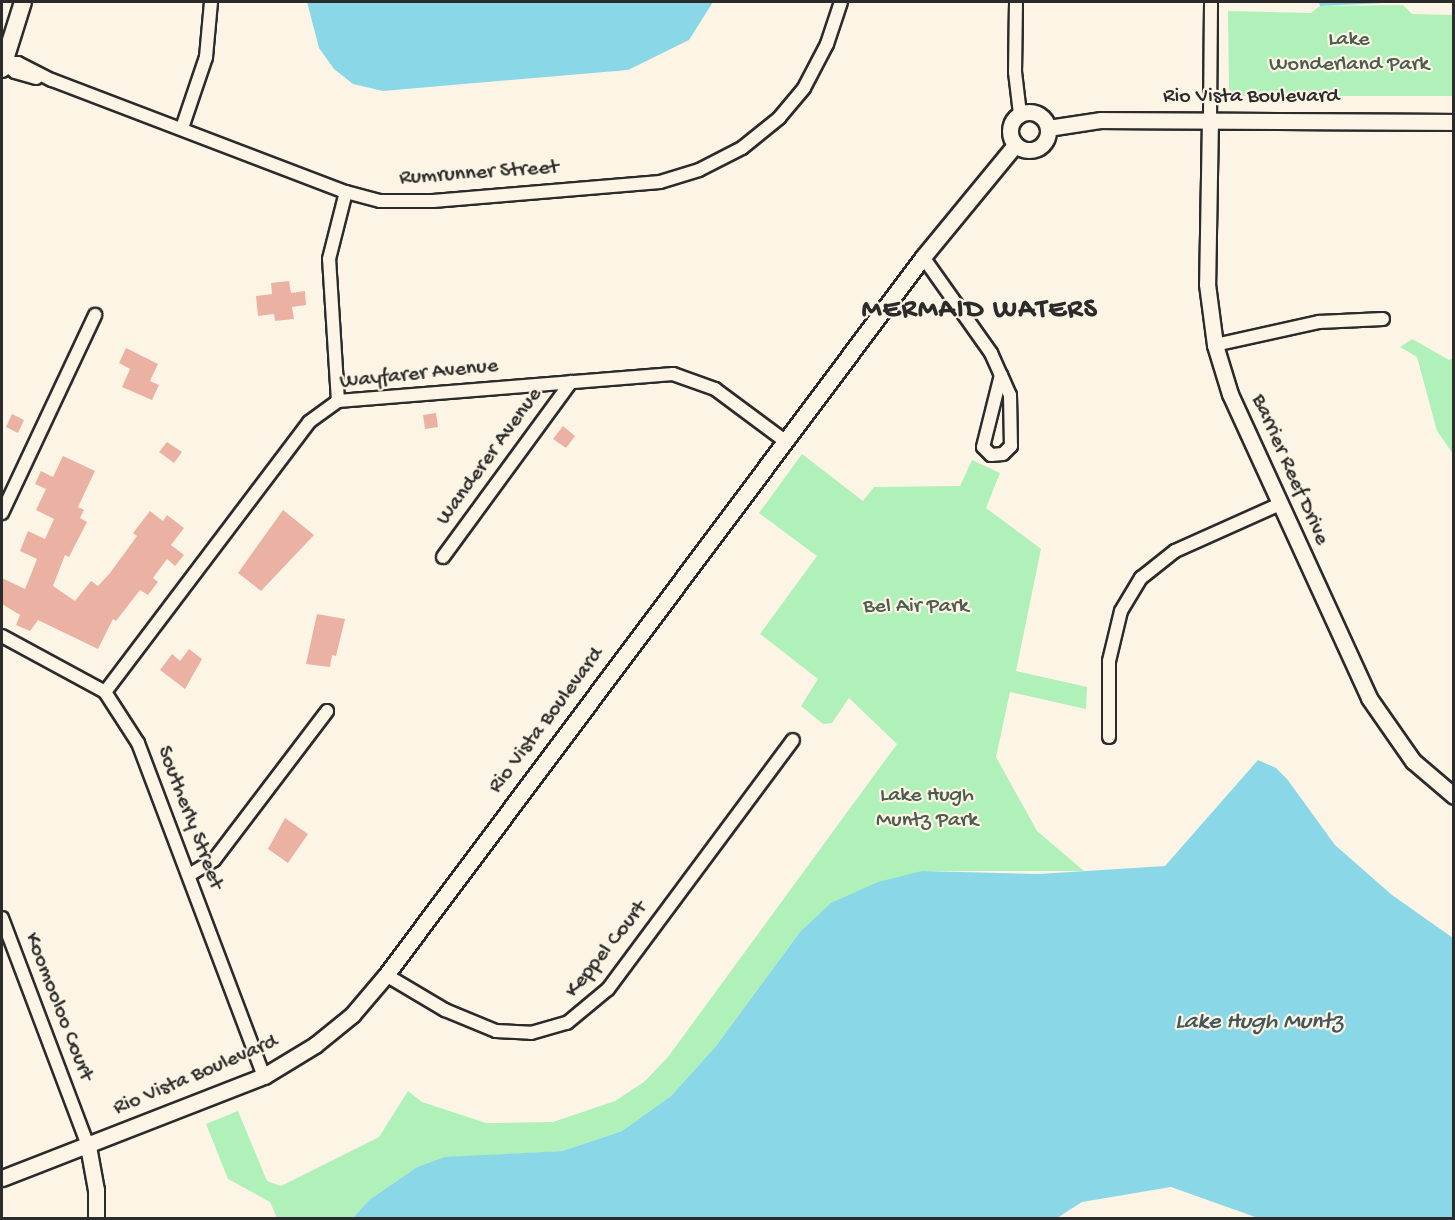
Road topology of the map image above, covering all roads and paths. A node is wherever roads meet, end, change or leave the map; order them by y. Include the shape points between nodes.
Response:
1 (23, 2) edge
2 (211, 2) edge
3 (841, 2) edge
4 (1016, 2) edge
5 (1211, 2) edge
6 (2, 64) edge
7 (1020, 114) junction
8 (1210, 119) junction
9 (1454, 122) edge
10 (182, 128) junction
11 (1048, 128) junction
12 (1015, 145) junction
13 (346, 192) junction
14 (923, 257) junction
15 (95, 315) dead end
16 (1383, 320) dead end
17 (1215, 345) junction
18 (1001, 375) junction
19 (571, 382) junction
20 (338, 401) junction
21 (784, 441) junction
22 (1280, 504) junction
23 (2, 513) edge
24 (443, 557) dead end
25 (2, 636) edge
26 (105, 692) junction
27 (327, 711) dead end
28 (1109, 737) dead end
29 (793, 740) dead end
30 (1454, 796) edge
31 (189, 875) junction
32 (2, 918) edge
33 (386, 975) junction
34 (264, 1076) junction
35 (88, 1146) junction
36 (2, 1178) edge
37 (96, 1218) edge

1 - 6 main road
2 - 10 street via 206,57
3 - 13 street, Rumrunner Street via 804,88 779,118 742,148 699,170 660,182 433,201 380,201
4 - 7 street
5 - 8 street
6 - 10 street, Rumrunner Street via 18,63 52,80
7 - 11 street via 1040,115
7 - 12 street via 1010,127
8 - 9 street, Rio Vista Boulevard
8 - 11 street, Rio Vista Boulevard via 1101,120
8 - 17 street, Barrier Reef Drive via 1207,284
10 - 13 street, Rumrunner Street
11 - 12 street via 1046,141 1035,150
12 - 14 street, Rio Vista Boulevard
13 - 20 street via 329,259
14 - 18 street via 991,353
14 - 21 street, Rio Vista Boulevard
15 - 23 street
16 - 17 street via 1319,322
17 - 22 street, Barrier Reef Drive via 1230,394
18 - 18 street via 1010,394 1011,446 1003,454 991,455 983,447
19 - 20 street, Wayfarer Avenue
19 - 21 street, Wayfarer Avenue via 651,374 690,377 715,389
19 - 24 street, Wanderer Avenue
20 - 26 street, Wayfarer Avenue via 309,422
21 - 33 street, Rio Vista Boulevard
22 - 28 street via 1175,551 1141,578 1121,611 1109,661
22 - 30 street, Barrier Reef Drive via 1369,699 1413,761
25 - 26 street, Southerly Street
26 - 31 street, Southerly Street via 138,743
27 - 31 street via 214,860
29 - 33 street, Keppel Court via 608,989 574,1019 531,1033 496,1031 445,1010
31 - 34 street, Southerly Street
32 - 35 street, Koomooloo Court
33 - 34 street, Rio Vista Boulevard via 334,1030
34 - 35 street, Rio Vista Boulevard
35 - 36 street, Rio Vista Boulevard
35 - 37 street via 96,1190

